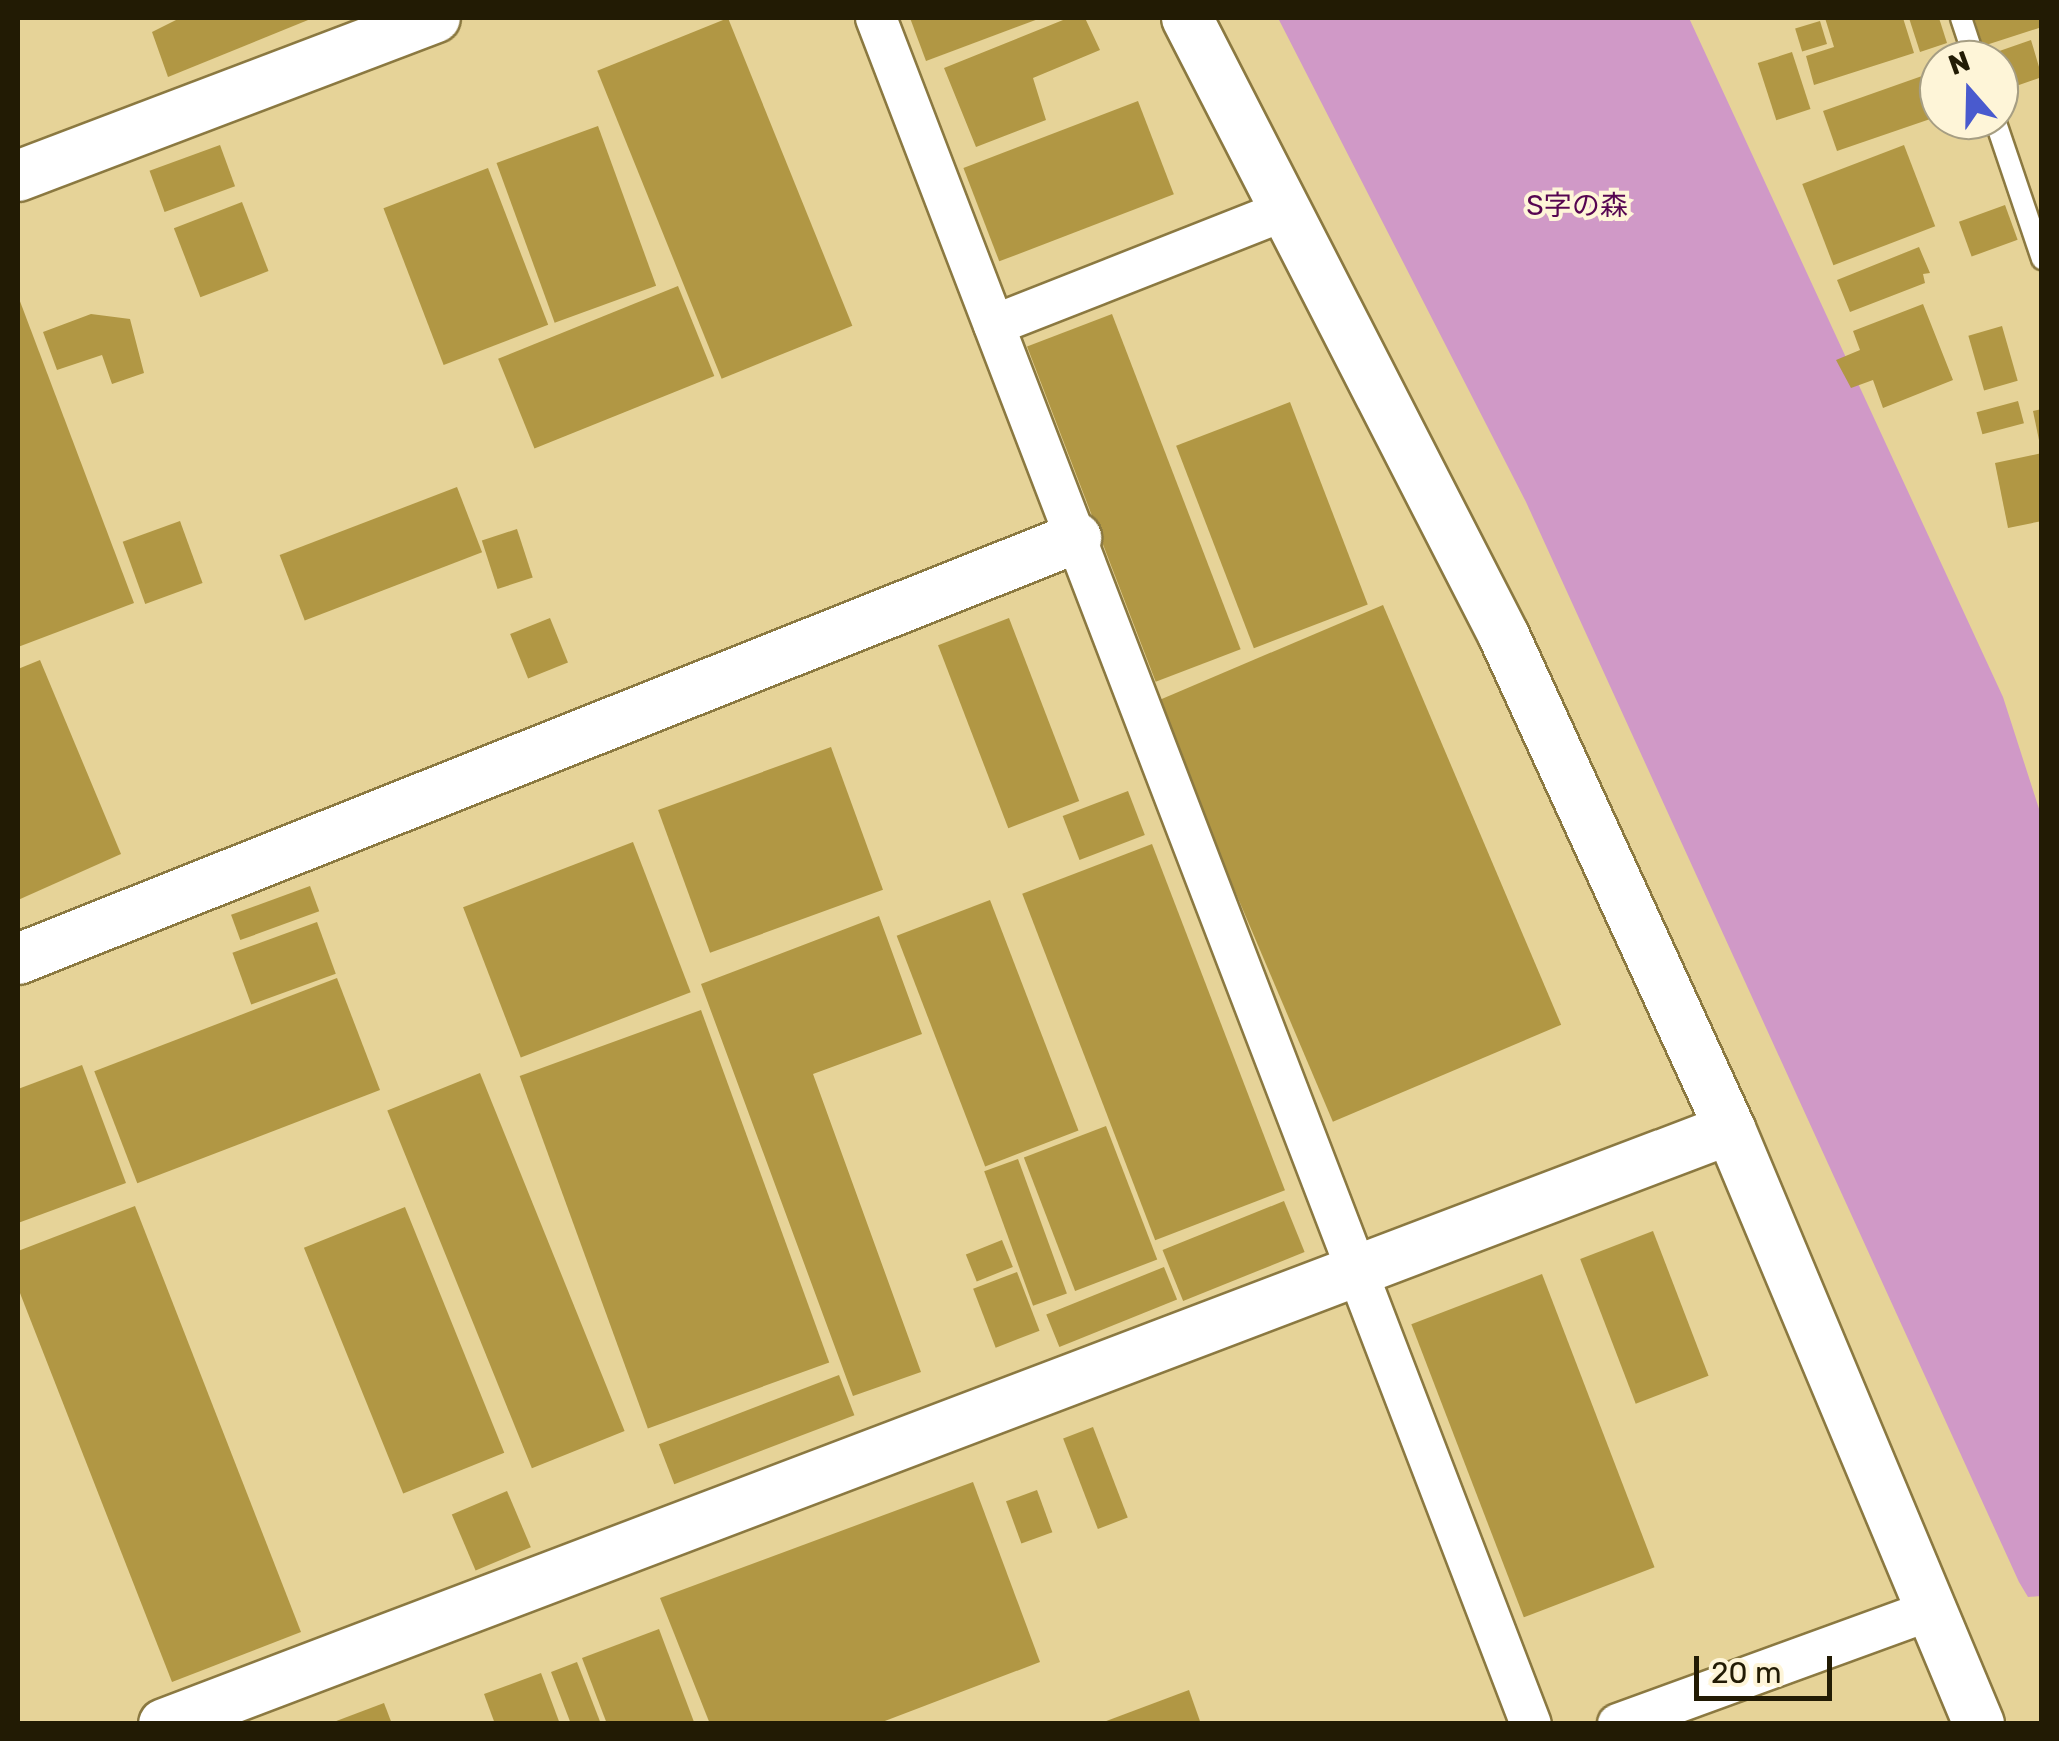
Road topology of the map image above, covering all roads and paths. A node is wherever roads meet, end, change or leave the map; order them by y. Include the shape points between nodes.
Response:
1 (435, 18) edge
2 (876, 18) edge
3 (1187, 18) edge
4 (2002, 140) edge
5 (18, 176) edge
6 (1288, 209) junction
7 (2042, 259) edge
8 (994, 325) junction
9 (1076, 538) junction
10 (18, 959) edge
11 (1730, 1128) junction
12 (1355, 1266) junction
13 (1934, 1610) junction
14 (164, 1724) edge
15 (1531, 1724) edge
16 (1618, 1724) edge
17 (1979, 1724) edge

1 - 5 street
2 - 8 street
3 - 6 street
4 - 7 lane
6 - 8 street
6 - 11 street via 1504,636
8 - 9 street
9 - 10 street
9 - 12 street
11 - 12 street
11 - 13 street
12 - 14 street
12 - 15 street
13 - 16 street
13 - 17 street

